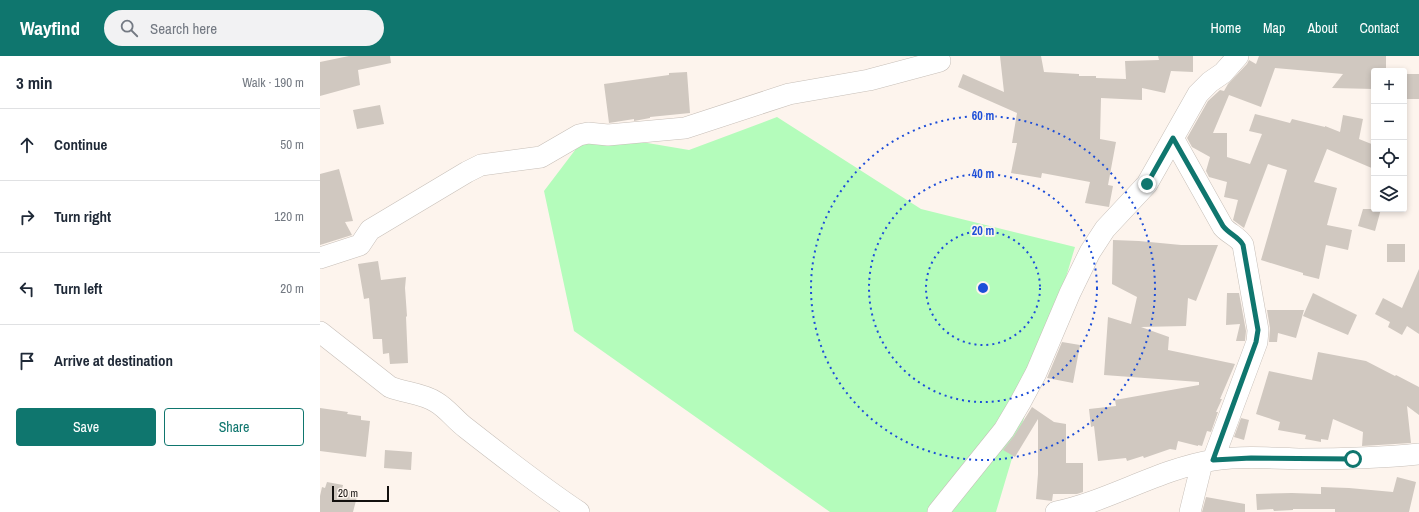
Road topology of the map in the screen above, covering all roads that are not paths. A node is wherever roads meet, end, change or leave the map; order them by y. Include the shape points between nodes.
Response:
1 (1238, 56) edge
2 (940, 61) dead end
3 (1173, 138) junction
4 (320, 258) edge
5 (320, 332) edge
6 (1419, 454) edge
7 (1208, 462) junction
8 (579, 512) edge
9 (938, 512) edge
10 (1059, 512) edge
11 (1190, 512) edge

1 - 3 street via 1198,94
2 - 4 street via 869,80 789,94 685,128 608,135 588,133 579,135 541,157 481,166 370,230 360,245
3 - 7 street via 1223,226 1243,245 1258,330 1256,342
3 - 9 street via 1147,184 1105,229 1090,252 1036,373 1004,430
5 - 8 street via 390,387 435,401 468,431
6 - 7 street via 1381,458 1251,458
7 - 10 street via 1174,470
7 - 11 street

